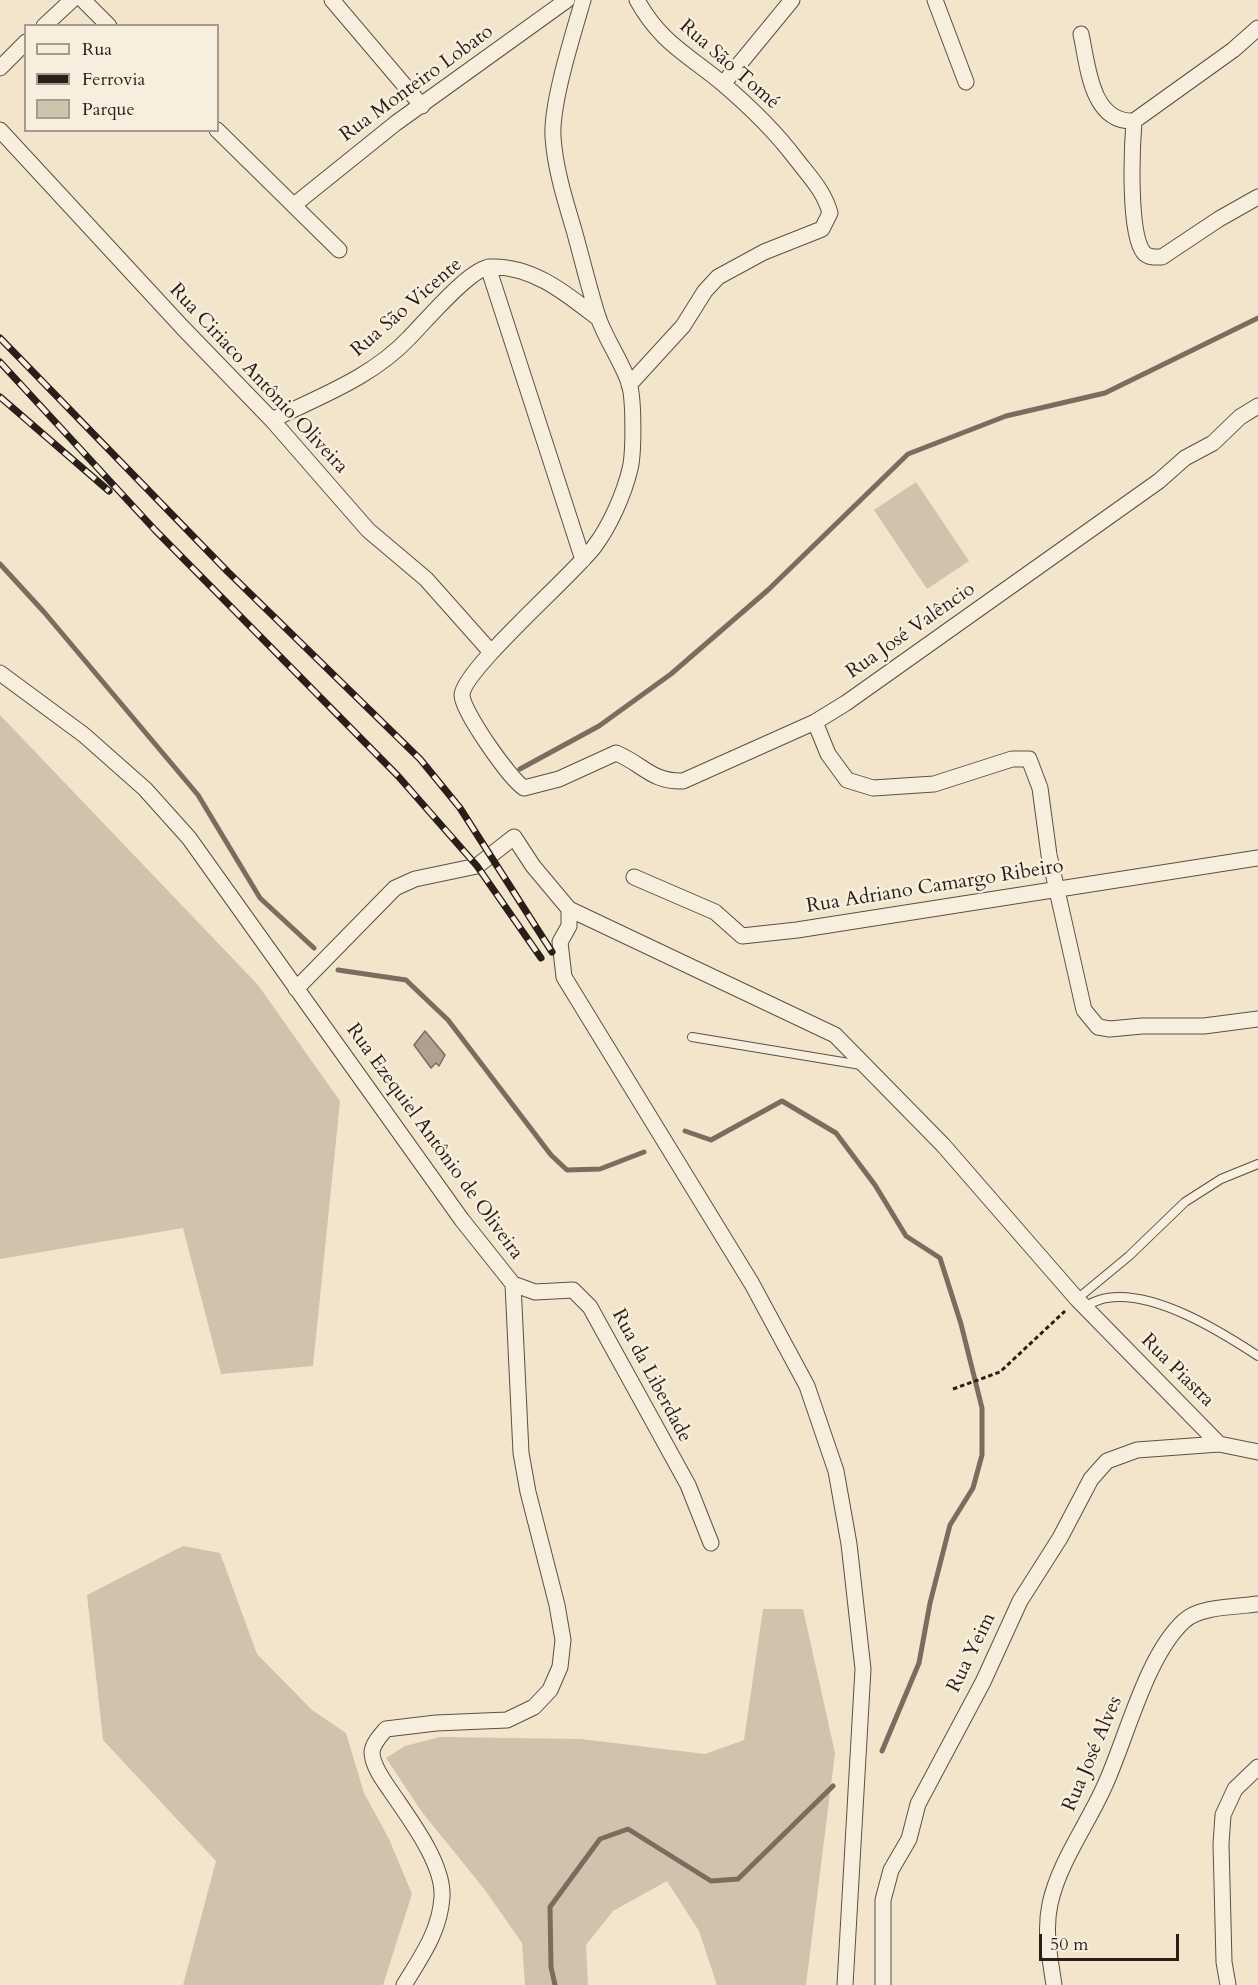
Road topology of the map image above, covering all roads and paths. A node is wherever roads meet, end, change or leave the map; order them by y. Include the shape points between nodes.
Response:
1 (72, 0) edge
2 (83, 0) edge
3 (332, 0) edge
4 (567, 0) edge
5 (583, 0) edge
6 (637, 0) edge
7 (792, 0) edge
8 (935, 0) edge
9 (46, 24) edge
10 (107, 24) edge
11 (1258, 28) edge
12 (1081, 34) dead end
13 (24, 44) edge
14 (0, 68) edge
15 (966, 82) dead end
16 (723, 84) junction
17 (422, 106) junction
18 (1134, 121) junction
19 (0, 130) edge
20 (219, 132) edge
21 (1258, 197) edge
22 (294, 206) junction
23 (339, 250) dead end
24 (488, 267) junction
25 (599, 319) junction
26 (629, 385) junction
27 (1258, 406) edge
28 (272, 420) junction
29 (583, 560) junction
30 (490, 651) junction
31 (0, 673) edge
32 (815, 722) junction
33 (1258, 858) edge
34 (634, 877) dead end
35 (1057, 889) junction
36 (569, 909) junction
37 (296, 989) junction
38 (1258, 1018) edge
39 (692, 1037) dead end
40 (862, 1065) junction
41 (1258, 1164) edge
42 (513, 1284) junction
43 (1081, 1303) junction
44 (1258, 1356) edge
45 (953, 1389) dead end
46 (1219, 1444) junction
47 (1258, 1452) edge
48 (711, 1543) dead end
49 (1258, 1604) edge
50 (1258, 1767) edge
51 (404, 1985) edge
52 (844, 1985) edge
53 (883, 1985) edge
54 (1054, 1985) edge
55 (1228, 1985) edge

1 - 9 street
2 - 10 street
3 - 17 street
4 - 17 street, Rua Monteiro Lobato
5 - 25 street via 552,135
6 - 16 street, Rua São Tomé via 670,45
7 - 16 street
8 - 15 street
11 - 18 street
12 - 18 street via 1094,91 1103,108 1115,119
13 - 14 street
16 - 26 street, Rua São Tomé via 781,138 820,187 830,213 828,222 822,229 764,252 718,277 683,326
17 - 22 street, Rua Monteiro Lobato via 349,159
18 - 21 street via 1134,215 1145,254 1162,257
19 - 28 street, Rua Ciriaco Antônio Oliveira
20 - 22 street
22 - 23 street
24 - 25 street, Rua São Vicente via 511,268 541,278
24 - 28 street, Rua São Vicente via 459,285 405,343 374,368 336,391
24 - 29 street
25 - 26 street
26 - 29 street via 633,444 630,468 614,510
27 - 32 street, Rua José Valêncio via 846,704
28 - 30 street, Rua Ciriaco Antônio Oliveira via 368,531 426,579
29 - 30 street
30 - 32 street, Rua José Valêncio via 462,695 516,783 524,788 558,779 616,753 653,776 683,781
31 - 37 street, Rua Ezequiel Antônio de Oliveira via 84,735 145,789 189,838
32 - 35 street via 828,754 847,780 873,788 934,784 1012,759 1029,759 1040,788
33 - 35 street, Rua Adriano Camargo Ribeiro
34 - 35 street, Rua Adriano Camargo Ribeiro via 715,912 742,936
35 - 38 street via 1084,1010 1098,1027 1204,1026
36 - 37 street via 514,837 477,866 414,879 395,888
36 - 40 street, Rua Piastra via 835,1035
36 - 52 street via 569,926 560,942 564,976 758,1294 807,1386 836,1471 849,1544 863,1669
37 - 42 street, Rua Ezequiel Antônio de Oliveira via 462,1220
39 - 40 lane
40 - 43 street, Rua Piastra via 942,1145
41 - 43 lane via 1203,1188
42 - 48 street, Rua da Liberdade via 535,1292 573,1290 590,1307 688,1485
42 - 51 street, Rua Ezequiel Antônio de Oliveira via 521,1453 557,1605 563,1640 560,1667 550,1690 534,1707 507,1720 386,1729 376,1740 372,1753 379,1774 424,1843 442,1894 432,1940
43 - 44 lane via 1115,1297 1149,1302 1230,1337
43 - 45 path via 1000,1372
43 - 46 street, Rua Piastra
46 - 47 street
46 - 53 street, Rua Yeim via 1137,1450 1107,1461 1091,1479 1020,1601 983,1682 918,1804 909,1839 891,1870 883,1900
49 - 54 street, Rua José Alves via 1209,1611 1186,1619 1159,1655 1105,1786 1058,1877 1046,1937
50 - 55 street via 1235,1789 1223,1815 1224,1962

